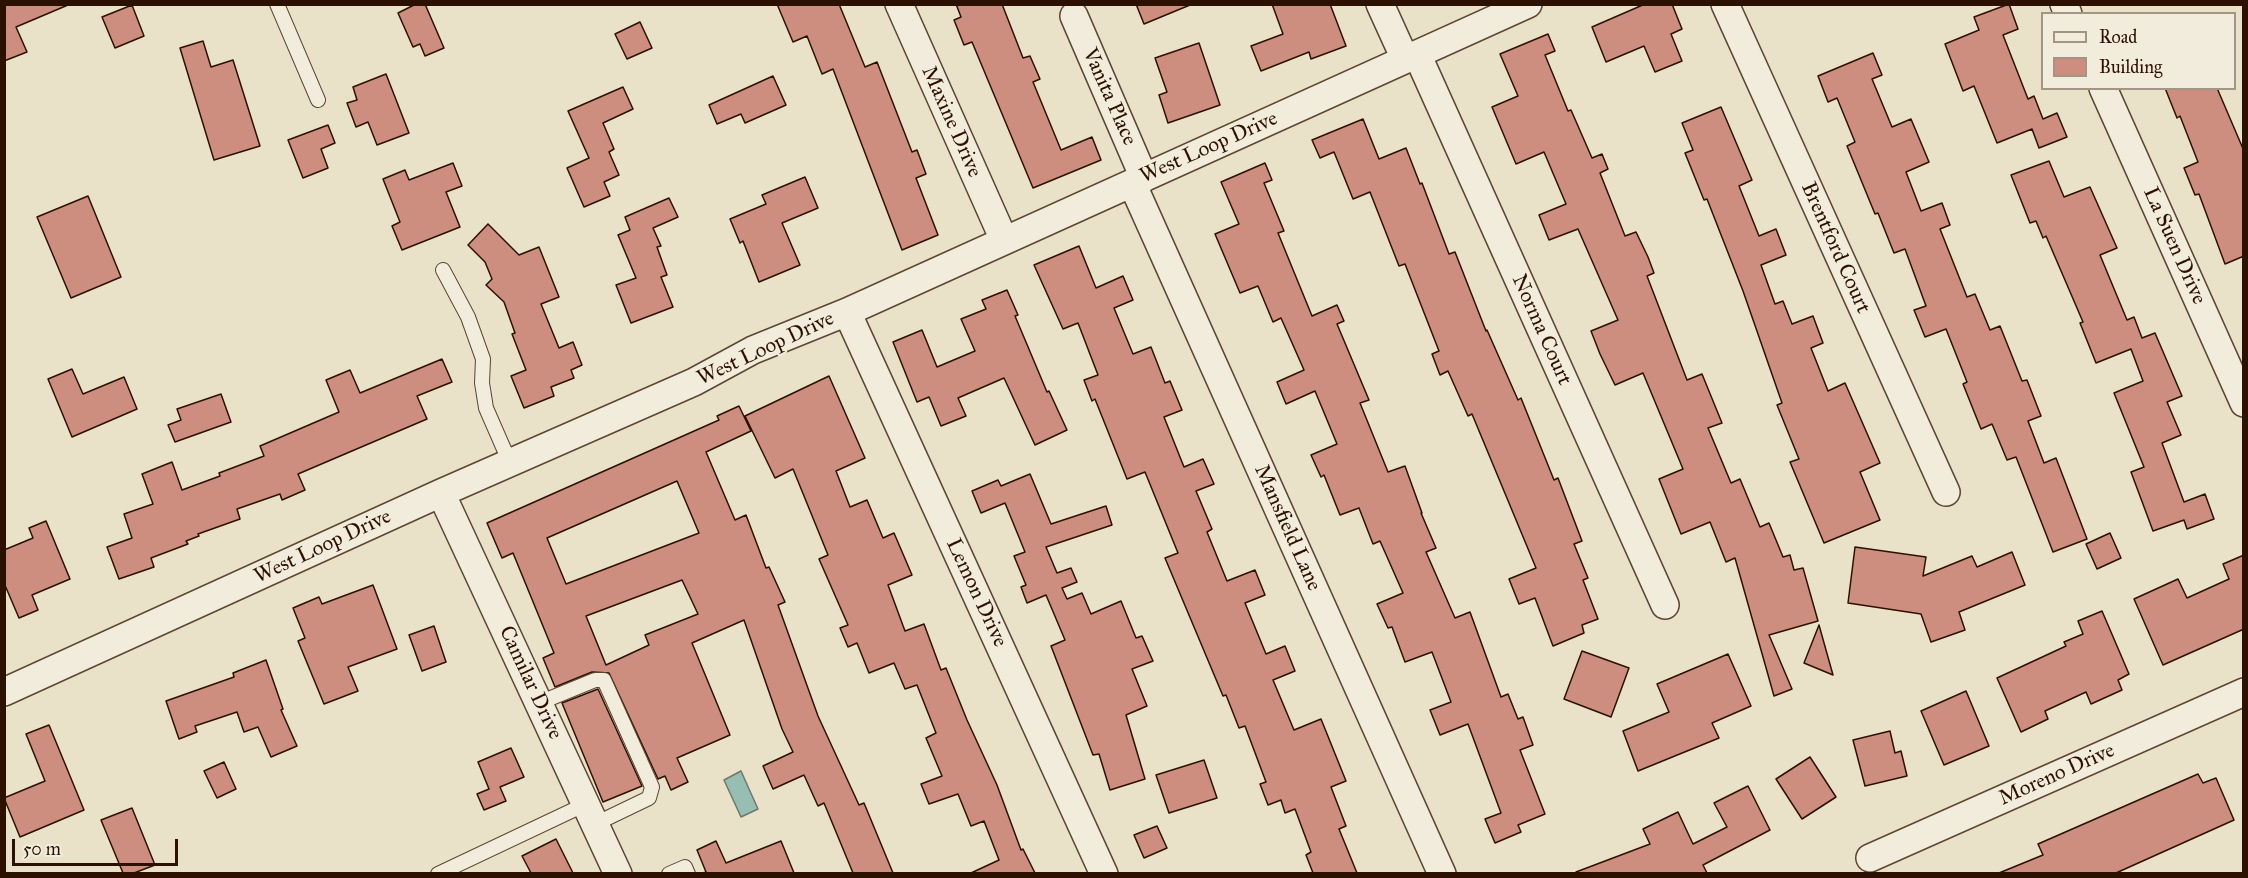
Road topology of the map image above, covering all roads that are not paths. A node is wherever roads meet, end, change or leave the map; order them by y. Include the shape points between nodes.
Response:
1 (277, 4) edge
2 (899, 4) edge
3 (1380, 4) edge
4 (1528, 4) edge
5 (1725, 4) edge
6 (1074, 16) dead end
7 (1411, 57) junction
8 (2104, 90) edge
9 (318, 100) dead end
10 (1138, 180) junction
11 (1004, 240) junction
12 (443, 270) dead end
13 (847, 312) junction
14 (2244, 403) edge
15 (510, 463) junction
16 (1946, 492) dead end
17 (441, 493) junction
18 (1665, 605) dead end
19 (4, 692) edge
20 (2241, 700) edge
21 (539, 703) junction
22 (591, 814) junction
23 (1870, 858) dead end
24 (438, 873) edge
25 (618, 873) edge
26 (669, 873) edge
27 (688, 873) edge
28 (1104, 873) edge
29 (1442, 873) edge

1 - 9 lane
2 - 11 street, Maxine Drive
3 - 7 street, Norma Court
4 - 7 street, West Loop Drive
5 - 16 street, Brentford Court
6 - 10 street, Vanita Place
7 - 10 street, West Loop Drive
7 - 18 street, Norma Court
8 - 14 street, La Suen Drive
10 - 11 street, West Loop Drive
10 - 29 street, Mansfield Lane
11 - 13 street, West Loop Drive
12 - 15 lane via 468,317 483,359 486,408
13 - 15 street, West Loop Drive via 753,350 694,382
13 - 28 street, Lemon Drive
15 - 17 street, West Loop Drive
17 - 19 street, West Loop Drive
17 - 21 street, Camilar Drive
20 - 23 street, Moreno Drive
21 - 22 street, Camilar Drive
21 - 22 lane via 595,680 604,680 652,787 649,798
22 - 24 lane
22 - 25 street, Camilar Drive
26 - 27 lane via 685,867

